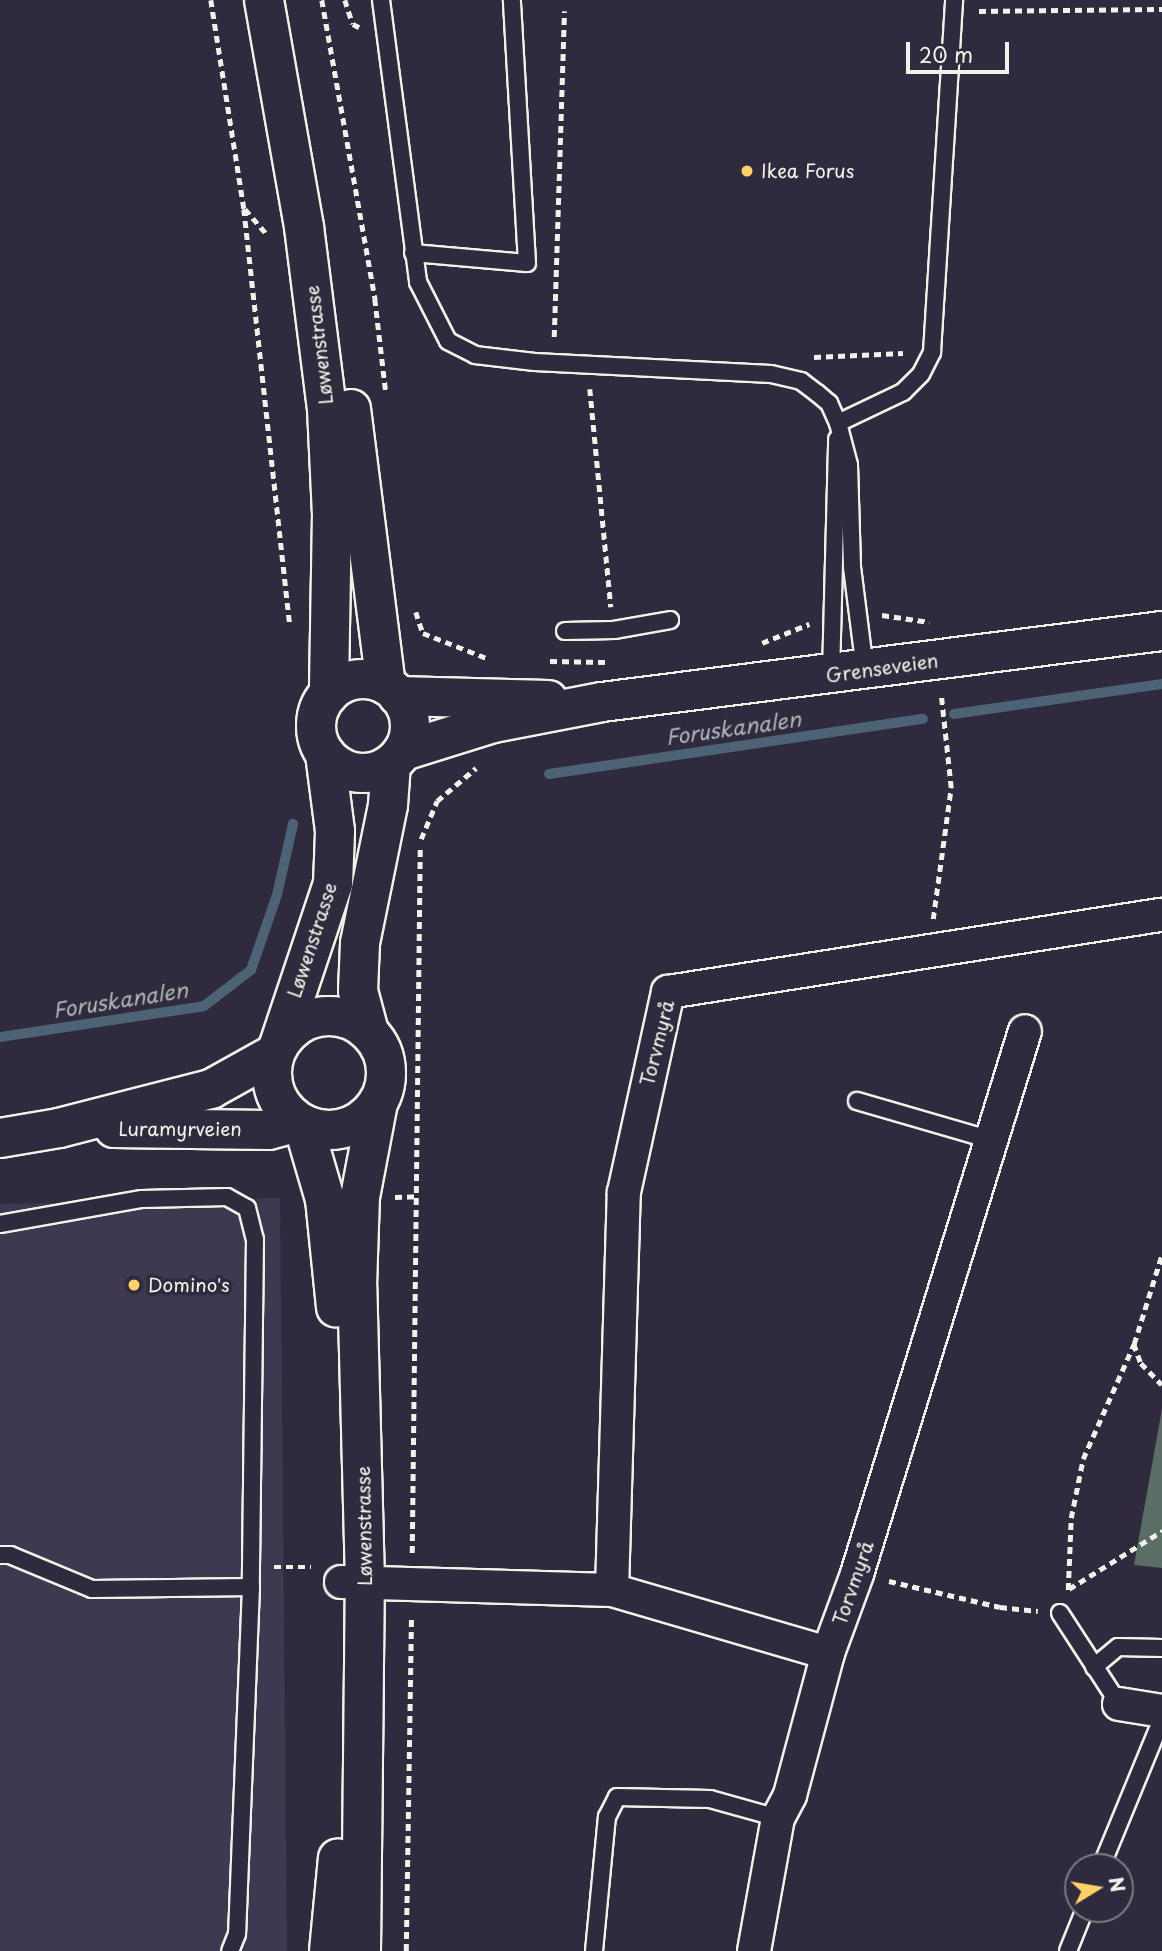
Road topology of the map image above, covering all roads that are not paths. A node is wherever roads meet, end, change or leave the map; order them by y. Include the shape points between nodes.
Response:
1 (264, 0) edge
2 (289, 0) edge
3 (381, 0) edge
4 (512, 0) edge
5 (954, 6) edge
6 (413, 253) junction
7 (838, 423) junction
8 (670, 620) dead end
9 (565, 631) dead end
10 (1162, 631) edge
11 (848, 673) junction
12 (392, 690) junction
13 (329, 694) junction
14 (602, 702) junction
15 (325, 754) junction
16 (397, 757) junction
17 (1162, 915) edge
18 (1025, 1031) dead end
19 (369, 1032) junction
20 (277, 1048) junction
21 (857, 1101) dead end
22 (378, 1103) junction
23 (301, 1123) junction
24 (59, 1128) junction
25 (0, 1138) edge
26 (991, 1140) junction
27 (0, 1224) edge
28 (0, 1555) edge
29 (353, 1582) junction
30 (251, 1587) junction
31 (612, 1590) junction
32 (1060, 1614) road end
33 (1162, 1648) edge
34 (828, 1653) junction
35 (1094, 1667) junction
36 (1119, 1704) joint
37 (1162, 1712) edge
38 (1162, 1719) edge
39 (778, 1818) junction
40 (1107, 1853) edge
41 (1080, 1923) edge
42 (230, 1951) edge
43 (329, 1951) edge
44 (361, 1951) edge
45 (594, 1951) edge
46 (754, 1951) edge
47 (1069, 1951) edge

1 - 13 main road, Løwenstrasse via 304,227 327,409 332,514
2 - 12 main road, Løwenstrasse via 341,322 366,559
3 - 6 lane
4 - 6 lane via 527,263
5 - 7 lane via 932,352 921,374 903,392
6 - 7 lane via 418,282 448,341 475,355 723,369 801,381 829,403
7 - 11 lane
7 - 11 lane via 849,465
8 - 9 lane via 614,630
10 - 11 main road, Grenseveien
11 - 14 main road, Grenseveien
12 - 13 main road via 356,680
12 - 14 main road, Grenseveien
12 - 16 main road via 410,723
13 - 15 main road via 316,723
14 - 16 main road, Grenseveien via 494,723
15 - 16 main road via 335,765 364,773
15 - 20 main road, Løwenstrasse via 335,831 333,884
16 - 19 main road, Løwenstrasse via 360,943 358,991
17 - 31 street, Torvmyrå via 668,992 624,1192
18 - 26 street, Torvmyrå
19 - 20 main road via 346,1019 320,1016 303,1021
19 - 22 main road via 386,1066
20 - 23 main road via 273,1087 279,1102
20 - 24 main road, Luramyrveien via 211,1089
21 - 26 lane
22 - 23 main road via 367,1116 336,1130
22 - 29 main road, Løwenstrasse via 360,1197
23 - 24 main road, Luramyrveien via 269,1130
23 - 29 main road, Løwenstrasse via 325,1199
24 - 25 main road, Luramyrveien
26 - 34 street, Torvmyrå via 857,1574
27 - 30 lane via 142,1199 227,1197 247,1208 255,1238
28 - 30 lane via 92,1589
29 - 31 street
29 - 43 main road, Løwenstrasse
29 - 44 main road, Løwenstrasse
30 - 42 lane via 237,1934
31 - 34 street
32 - 35 lane
33 - 35 lane via 1118,1647
34 - 39 street, Torvmyrå via 797,1770
35 - 36 lane
36 - 37 street
38 - 40 lane
39 - 45 lane via 710,1800 617,1797 607,1817
39 - 46 street, Torvmyrå
41 - 47 lane

